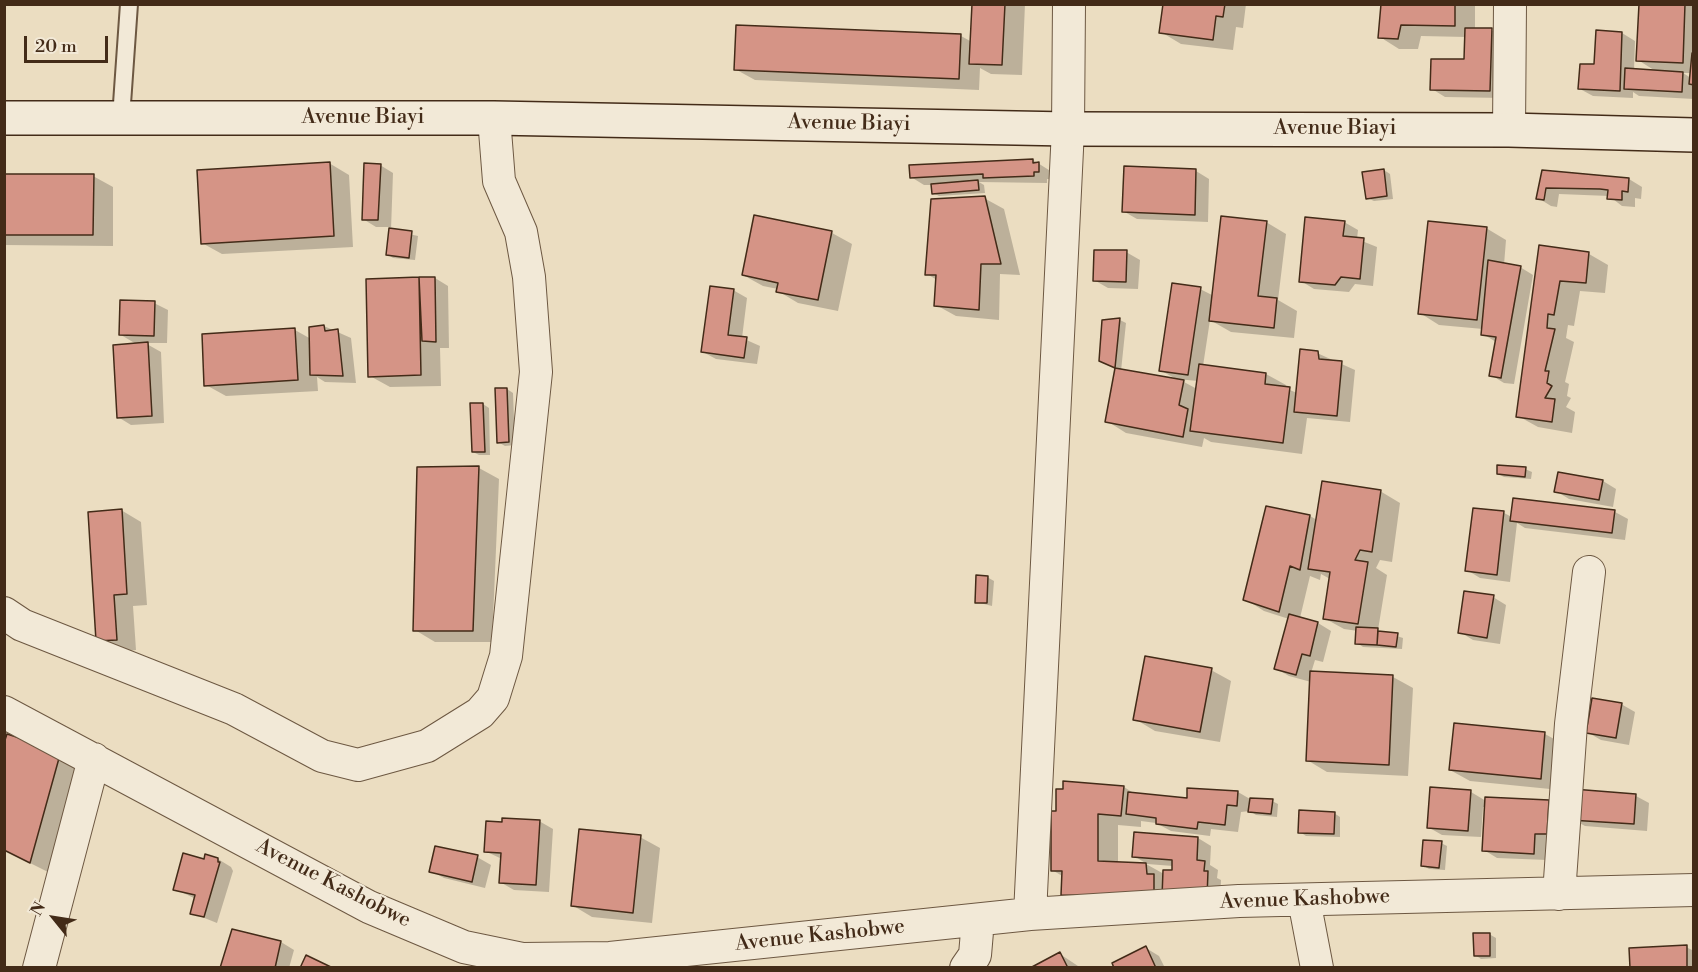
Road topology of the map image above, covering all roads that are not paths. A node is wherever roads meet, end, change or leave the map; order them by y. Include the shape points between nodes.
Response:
1 (129, 4) edge
2 (1069, 4) edge
3 (1510, 4) edge
4 (4, 118) edge
5 (121, 118) junction
6 (494, 118) junction
7 (1068, 129) junction
8 (1509, 130) junction
9 (1694, 135) edge
10 (1589, 572) dead end
11 (4, 613) edge
12 (4, 712) edge
13 (94, 759) junction
14 (1694, 890) edge
15 (1559, 894) junction
16 (1304, 900) junction
17 (1030, 914) junction
18 (978, 920) junction
19 (39, 968) edge
20 (966, 968) edge
21 (1317, 968) edge

1 - 5 lane
2 - 7 street
3 - 8 street
4 - 5 street, Avenue Biayi
5 - 6 street, Avenue Biayi
6 - 7 street, Avenue Biayi
6 - 11 street via 498,181 521,232 529,277 536,372 506,656 493,698 480,713 427,746 358,765 322,756 234,709 22,625
7 - 8 street, Avenue Biayi
7 - 17 street
8 - 9 street, Avenue Biayi
10 - 15 street via 1571,724
12 - 13 street, Avenue Kashobwe
13 - 18 street, Avenue Kashobwe via 369,907 464,947 522,959 610,958
13 - 19 street
14 - 15 street, Avenue Kashobwe
15 - 16 street, Avenue Kashobwe
16 - 17 street, Avenue Kashobwe
16 - 21 street
17 - 18 street, Avenue Kashobwe
18 - 20 street via 975,955

